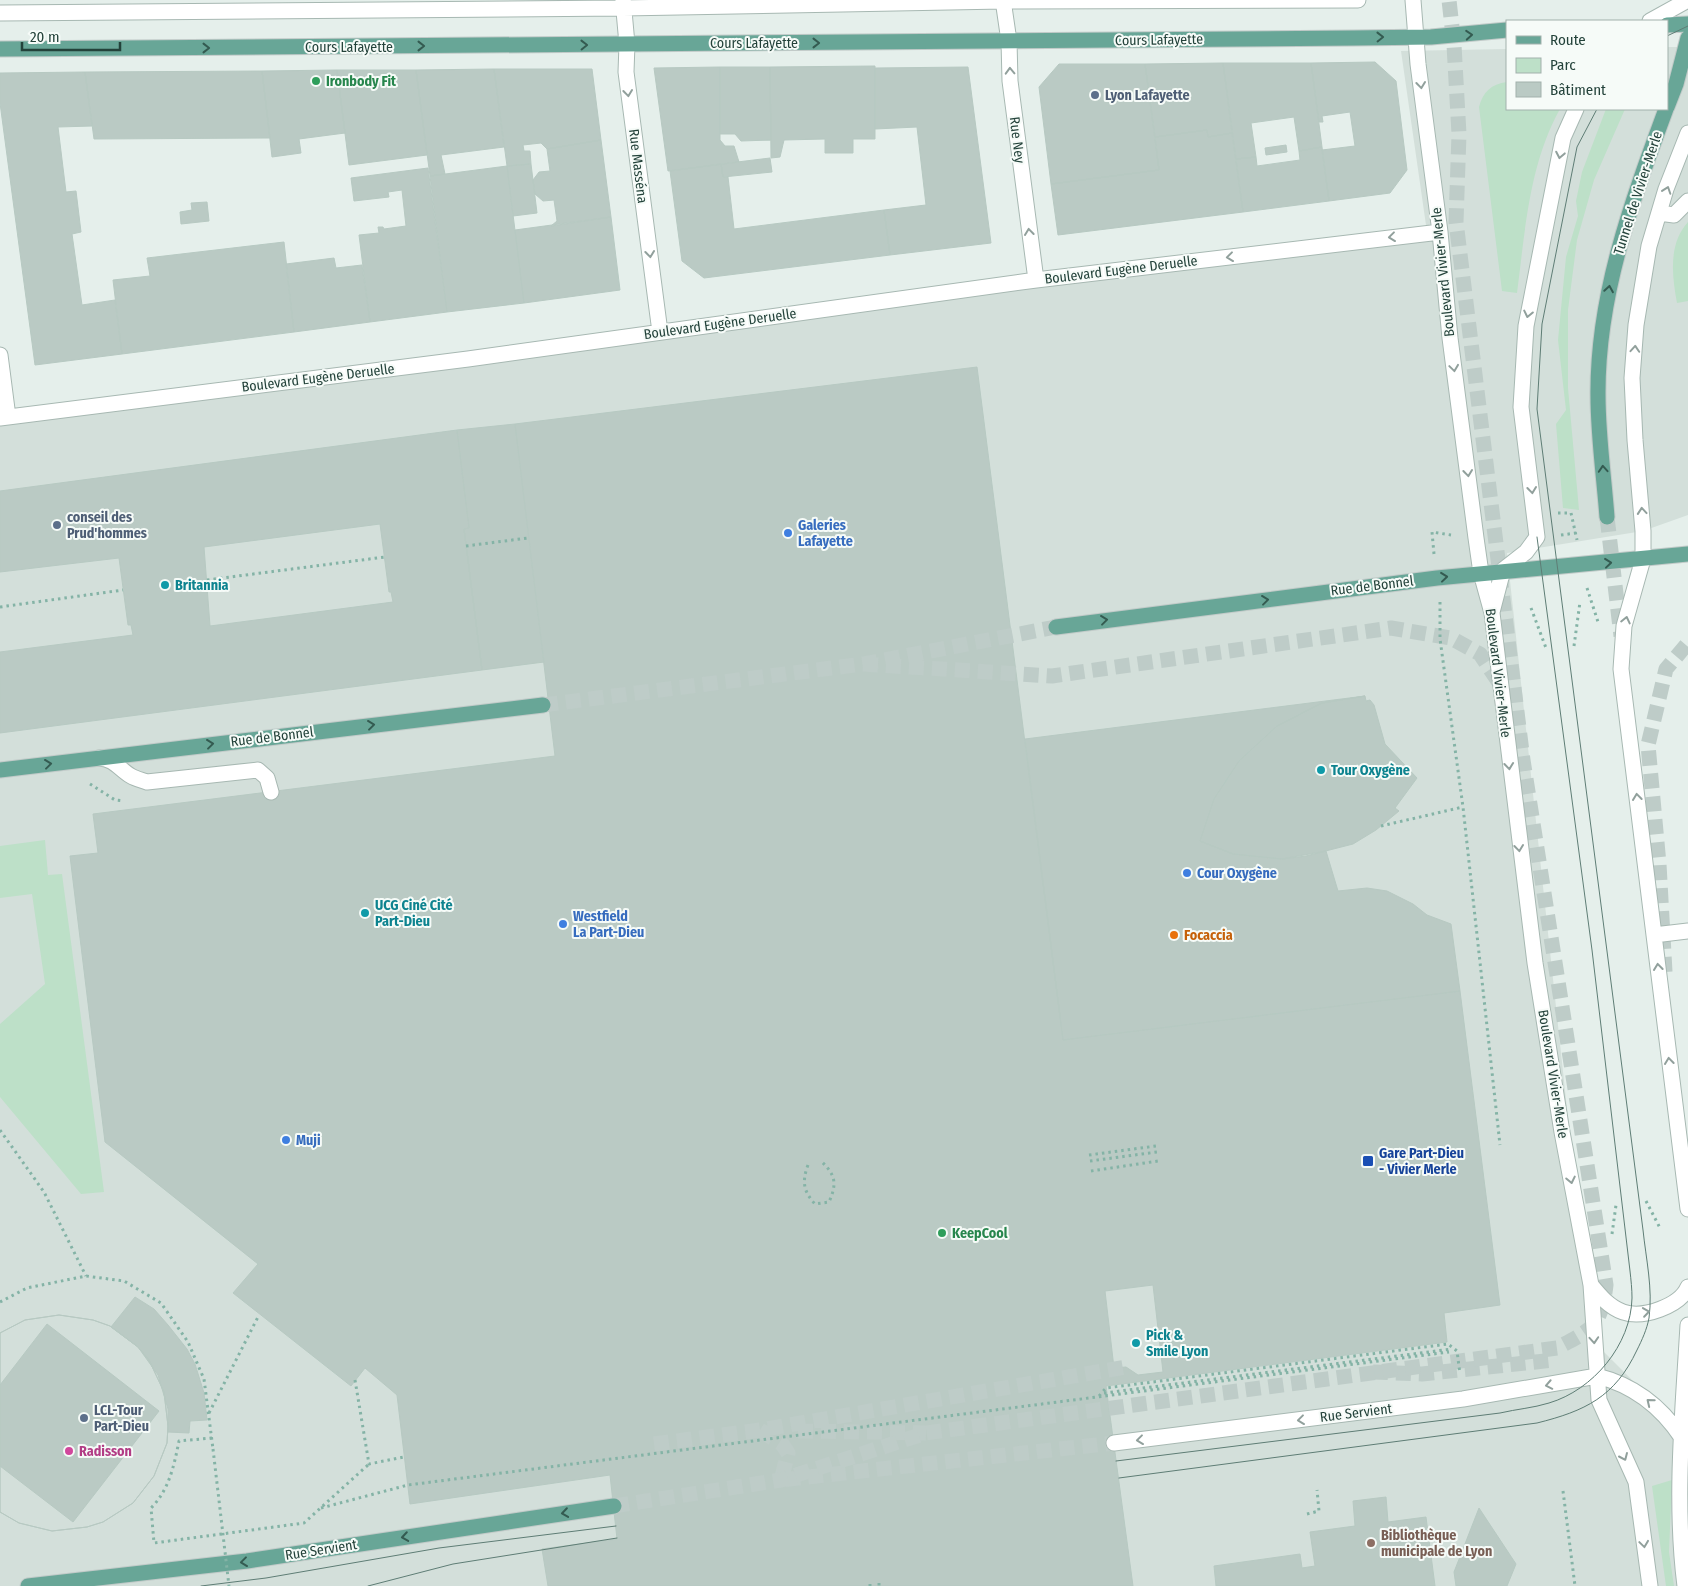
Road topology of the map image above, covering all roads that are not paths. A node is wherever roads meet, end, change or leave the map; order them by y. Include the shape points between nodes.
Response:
1 (1003, 0) edge
2 (1358, 0) edge
3 (1413, 0) edge
4 (1687, 0) edge
5 (623, 4) edge
6 (0, 13) edge
7 (1652, 20) edge
8 (1688, 24) edge
9 (1668, 25) edge
10 (1506, 30) edge
11 (1415, 37) junction
12 (1688, 38) edge
13 (1009, 41) junction
14 (627, 44) junction
15 (0, 49) edge
16 (1668, 103) edge
17 (1576, 110) edge
18 (1665, 110) edge
19 (1688, 133) edge
20 (1688, 201) edge
21 (1659, 213) junction
22 (1440, 232) junction
23 (1036, 280) junction
24 (660, 332) junction
25 (0, 355) edge
26 (4, 418) edge
27 (1607, 517) tunnel mouth
28 (1688, 554) edge
29 (1643, 559) junction
30 (1503, 570) junction
31 (1481, 573) junction
32 (1492, 613) junction
33 (1056, 627) tunnel mouth
34 (543, 705) tunnel mouth
35 (90, 758) junction
36 (0, 770) edge
37 (271, 792) dead end
38 (1688, 931) edge
39 (1654, 935) junction
40 (1688, 1209) edge
41 (1591, 1285) junction
42 (1688, 1286) edge
43 (1688, 1325) edge
44 (1597, 1376) junction
45 (1682, 1438) junction
46 (1114, 1443) tunnel mouth
47 (614, 1506) tunnel mouth
48 (28, 1586) edge
49 (1650, 1586) edge
50 (1685, 1586) edge

1 - 2 street
1 - 5 street
1 - 13 street, Rue Ney
3 - 11 street, Boulevard Vivier-Merle
4 - 7 street
5 - 6 street
5 - 14 street, Rue Masséna
8 - 9 main road
11 -> 10 main road, Cours Lafayette
13 -> 11 main road, Cours Lafayette
11 -> 22 street, Boulevard Vivier-Merle
12 - 16 main road, Tunnel de Vivier-Merle
14 -> 13 main road, Cours Lafayette
23 -> 13 street, Rue Ney via 1010,81
15 -> 14 main road, Cours Lafayette
14 -> 24 street, Rue Masséna via 626,72
17 -> 30 street via 1564,138 1526,326 1521,407 1537,537 1526,552
27 -> 18 main road, Tunnel de Vivier-Merle via 1598,395 1610,284 1625,221
21 -> 19 street
20 - 21 street via 1674,215
29 -> 21 street via 1632,378 1642,280
22 -> 23 street, Boulevard Eugène Deruelle
22 -> 31 street, Boulevard Vivier-Merle via 1450,338
23 - 24 street, Boulevard Eugène Deruelle
24 - 26 street, Boulevard Eugène Deruelle
25 - 26 street
28 - 29 main road, Rue de Bonnel
30 -> 29 main road, Rue de Bonnel
39 -> 29 street via 1621,669 1624,626
30 - 31 main road, Rue de Bonnel
30 - 32 street
31 - 32 street, Boulevard Vivier-Merle
33 -> 31 main road, Rue de Bonnel
32 -> 41 street, Boulevard Vivier-Merle via 1535,963
35 -> 34 main road, Rue de Bonnel
36 -> 35 main road, Rue de Bonnel
35 - 37 street via 108,759 130,776 147,782 258,770 267,778
38 - 39 street
40 -> 39 street
41 -> 42 street, Boulevard Vivier-Merle via 1607,1304 1630,1314 1667,1306 1677,1300
41 -> 44 street, Boulevard Vivier-Merle
43 - 45 street
45 -> 44 street via 1648,1400 1618,1381
44 -> 46 street, Rue Servient via 1480,1397
44 -> 49 street, Boulevard Vivier-Merle via 1598,1400 1636,1482
45 - 50 street via 1680,1552
47 -> 48 main road, Rue Servient via 247,1562

